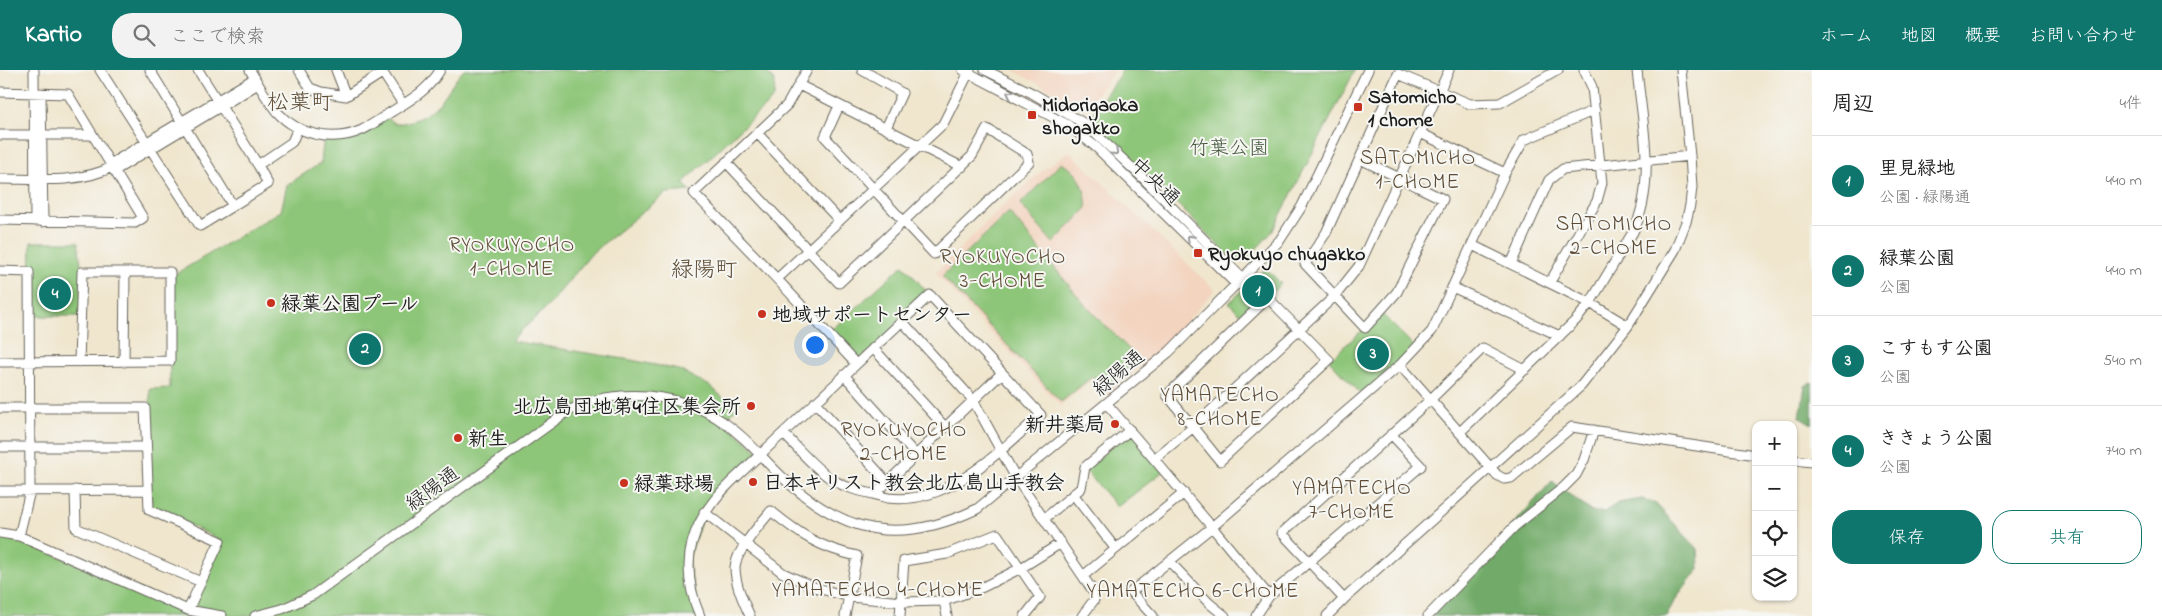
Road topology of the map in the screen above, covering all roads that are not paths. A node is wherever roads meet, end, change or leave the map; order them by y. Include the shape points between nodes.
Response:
1 (34, 70) edge
2 (100, 70) edge
3 (150, 70) edge
4 (198, 70) edge
5 (299, 70) edge
6 (336, 70) edge
7 (440, 70) edge
8 (807, 70) edge
9 (862, 70) edge
10 (985, 70) edge
11 (1368, 70) edge
12 (1449, 70) edge
13 (1558, 70) edge
14 (1584, 70) edge
15 (1636, 70) edge
16 (1681, 70) edge
17 (967, 71) edge
18 (382, 72) edge
19 (254, 77) edge
20 (800, 85) junction
21 (1440, 91) junction
22 (0, 92) edge
23 (38, 93) junction
24 (346, 96) junction
25 (218, 104) junction
26 (403, 104) junction
27 (839, 106) junction
28 (1595, 110) junction
29 (184, 125) junction
30 (298, 128) junction
31 (886, 128) junction
32 (757, 133) junction
33 (1420, 133) junction
34 (0, 135) edge
35 (92, 135) junction
36 (38, 136) junction
37 (147, 146) junction
38 (921, 146) junction
39 (1690, 156) junction
40 (1360, 159) junction
41 (1646, 160) junction
42 (726, 162) junction
43 (258, 165) junction
44 (1600, 165) junction
45 (112, 167) junction
46 (962, 167) junction
47 (1505, 173) junction
48 (1400, 178) junction
49 (0, 179) edge
50 (39, 179) junction
51 (874, 189) junction
52 (233, 206) junction
53 (0, 220) edge
54 (839, 220) junction
55 (39, 221) junction
56 (904, 221) junction
57 (1472, 245) junction
58 (808, 250) junction
59 (1511, 264) junction
60 (0, 271) edge
61 (125, 272) junction
62 (777, 279) junction
63 (1240, 282) junction
64 (1550, 282) junction
65 (1452, 287) junction
66 (1335, 296) junction
67 (1590, 303) junction
68 (902, 321) junction
69 (1628, 326) junction
70 (1299, 329) junction
71 (1560, 336) junction
72 (873, 348) junction
73 (0, 362) edge
74 (30, 362) junction
75 (79, 362) junction
76 (124, 362) junction
77 (856, 364) junction
78 (1400, 365) junction
79 (1525, 370) junction
80 (1002, 373) junction
81 (844, 375) junction
82 (1431, 399) junction
83 (973, 400) junction
84 (815, 402) junction
85 (1107, 404) junction
86 (0, 408) edge
87 (30, 408) junction
88 (945, 427) junction
89 (1193, 427) junction
90 (1130, 430) junction
91 (1594, 430) junction
92 (1460, 432) junction
93 (783, 433) junction
94 (1392, 434) junction
95 (0, 447) edge
96 (30, 447) junction
97 (146, 447) junction
98 (1000, 450) junction
99 (760, 454) junction
100 (916, 454) junction
101 (1752, 455) edge
102 (1155, 458) junction
103 (1797, 460) edge
104 (1812, 462) edge
105 (1491, 467) junction
106 (1016, 478) junction
107 (887, 482) junction
108 (74, 490) junction
109 (147, 490) junction
110 (0, 491) edge
111 (30, 491) junction
112 (1184, 492) junction
113 (875, 494) junction
114 (1073, 494) junction
115 (704, 512) junction
116 (1044, 518) junction
117 (1212, 527) junction
118 (0, 533) edge
119 (19, 536) junction
120 (746, 543) junction
121 (1061, 543) junction
122 (1115, 548) junction
123 (1169, 561) junction
124 (1309, 562) junction
125 (1021, 568) junction
126 (1083, 576) junction
127 (200, 582) junction
128 (1268, 596) junction
129 (850, 597) junction
130 (1344, 599) junction
131 (944, 601) junction
132 (900, 602) junction
133 (188, 610) junction
134 (222, 616) edge
135 (255, 616) edge
136 (700, 616) edge
137 (750, 616) edge
138 (845, 616) edge
139 (900, 616) edge
140 (947, 616) edge
141 (1025, 616) edge
142 (1082, 616) edge
143 (1153, 616) edge
144 (1225, 616) edge
145 (1256, 616) edge
146 (1327, 616) edge
147 (1428, 616) edge

1 - 23 street
2 - 37 street
3 - 29 street
4 - 25 street
5 - 24 street via 310,88
6 - 24 street
7 - 26 street via 429,86
8 - 20 street
9 - 31 street via 902,93
10 -> 63 street, 中央通 via 1032,92 1085,124 1144,179
11 - 63 street, 緑陽通 via 1302,206 1280,240
12 - 21 street
13 - 21 street via 1500,103 1470,104
14 - 28 street via 1592,87
15 - 41 street
16 - 39 street
17 - 38 street via 943,124
63 -> 17 street, 中央通 via 1096,147 1068,125
18 - 24 street
18 - 26 street
19 - 25 street
19 - 30 street via 277,112
20 - 27 street
20 - 32 street via 787,105
21 - 33 street
21 - 40 street via 1398,74
22 - 23 street
23 - 35 street via 68,94
23 - 36 street
25 - 29 street
25 - 43 street
26 - 30 street via 349,135 324,136
27 - 31 street
27 - 51 street via 825,137
28 - 44 street
28 - 47 street via 1524,140
29 - 37 street
29 - 52 street
30 - 43 street via 292,142
31 - 38 street
32 - 42 street
32 - 54 street
33 - 47 street
33 - 48 street
34 - 36 street
35 - 36 street
35 - 45 street
36 - 50 street
37 - 45 street
37 - 52 street via 200,226
38 - 46 street
38 - 51 street
39 - 41 street
39 - 69 street via 1692,187 1686,222 1675,250
40 - 48 street
40 - 66 street via 1326,233 1305,264
41 - 44 street
41 - 67 street via 1645,192 1638,222
42 - 58 street
42 - 62 street via 694,193
43 - 52 street via 268,184
44 - 59 street via 1562,169 1549,180
44 - 64 street via 1602,183 1597,201
45 - 50 street via 90,175
45 - 55 street via 144,218 135,223
46 - 56 street
46 - 56 street via 987,130 1027,154 1029,162 934,254
47 - 57 street
48 - 66 street via 1359,266
48 - 66 street via 1443,199 1398,292 1365,328
49 - 50 street
50 - 55 street
51 - 54 street
51 - 56 street
53 - 55 street
54 - 58 street
56 - 58 street via 839,283
57 - 59 street
57 - 65 street
58 - 62 street
59 - 64 street
60 - 74 street via 29,272
61 - 75 street via 82,272
61 - 76 street
61 - 76 street via 170,272 170,361
62 - 77 street
63 - 85 street, 緑陽通 via 1169,352
64 - 67 street
65 - 71 street
65 - 78 street via 1432,331
66 - 70 street
67 - 69 street
67 - 71 street
68 - 72 street
68 - 80 street via 930,295
68 - 83 street
69 - 105 street via 1581,386
70 - 89 street
70 - 89 street via 1268,298 1167,395
70 - 89 street via 1329,360 1220,461
71 - 79 street
72 - 77 street
72 - 88 street
73 - 74 street
74 - 75 street
74 - 87 street
75 - 76 street
77 - 81 street
78 - 82 street
78 - 117 street
79 - 82 street via 1483,348
79 - 92 street
80 - 83 street
80 - 98 street via 1041,415
81 - 84 street
81 - 100 street
82 - 92 street
82 - 94 street
83 - 88 street
83 - 98 street
84 - 93 street
84 - 107 street
85 - 90 street
85 - 106 street, 緑陽通
86 - 87 street
87 - 96 street
87 - 97 street via 145,408
88 - 100 street
89 - 102 street
90 - 102 street
90 - 114 street via 1085,467 1081,488
91 - 101 street
91 - 105 street via 1572,427 1511,478 1504,479
91 - 147 street via 1576,475 1514,526
92 - 105 street
93 - 99 street
93 - 113 street via 833,480 853,490
94 - 124 street via 1282,533
94 - 124 street via 1421,466
95 - 96 street
96 - 97 street
96 - 111 street
97 - 109 street
98 - 106 street
98 - 113 street via 962,479 940,490 905,498
99 - 106 street, 緑陽通 via 821,509 846,521 888,531 923,529 950,522 977,509
99 - 115 street
99 - 135 street, 緑陽通 via 723,422 687,404 640,396 594,400 568,411 314,595
100 - 107 street
102 - 112 street
103 - 104 street
105 - 130 street
106 - 116 street
107 - 113 street
108 - 109 street
108 - 111 street
108 - 127 street via 76,528
109 - 127 street via 149,510 220,542
110 - 111 street
111 - 119 street
112 - 117 street
112 - 122 street
114 - 116 street
114 - 122 street
115 - 120 street
115 - 136 street via 694,534 688,561
116 - 121 street
117 - 123 street
117 - 128 street
118 - 119 street
119 - 133 street
120 - 129 street via 783,572 814,587
120 - 129 street via 771,511 815,543 857,556
120 - 137 street via 735,566 741,598
121 - 125 street
121 - 126 street
122 - 126 street
123 - 143 street via 1131,592
123 - 144 street via 1209,604
124 - 128 street
124 - 130 street
125 - 131 street
125 - 132 street via 997,534 947,554 904,561
125 - 141 street via 1040,596
126 - 142 street via 1095,594
127 - 133 street
128 - 145 street
129 - 132 street
129 - 138 street
130 - 146 street
131 - 132 street
131 - 140 street
132 - 139 street
133 - 134 street

